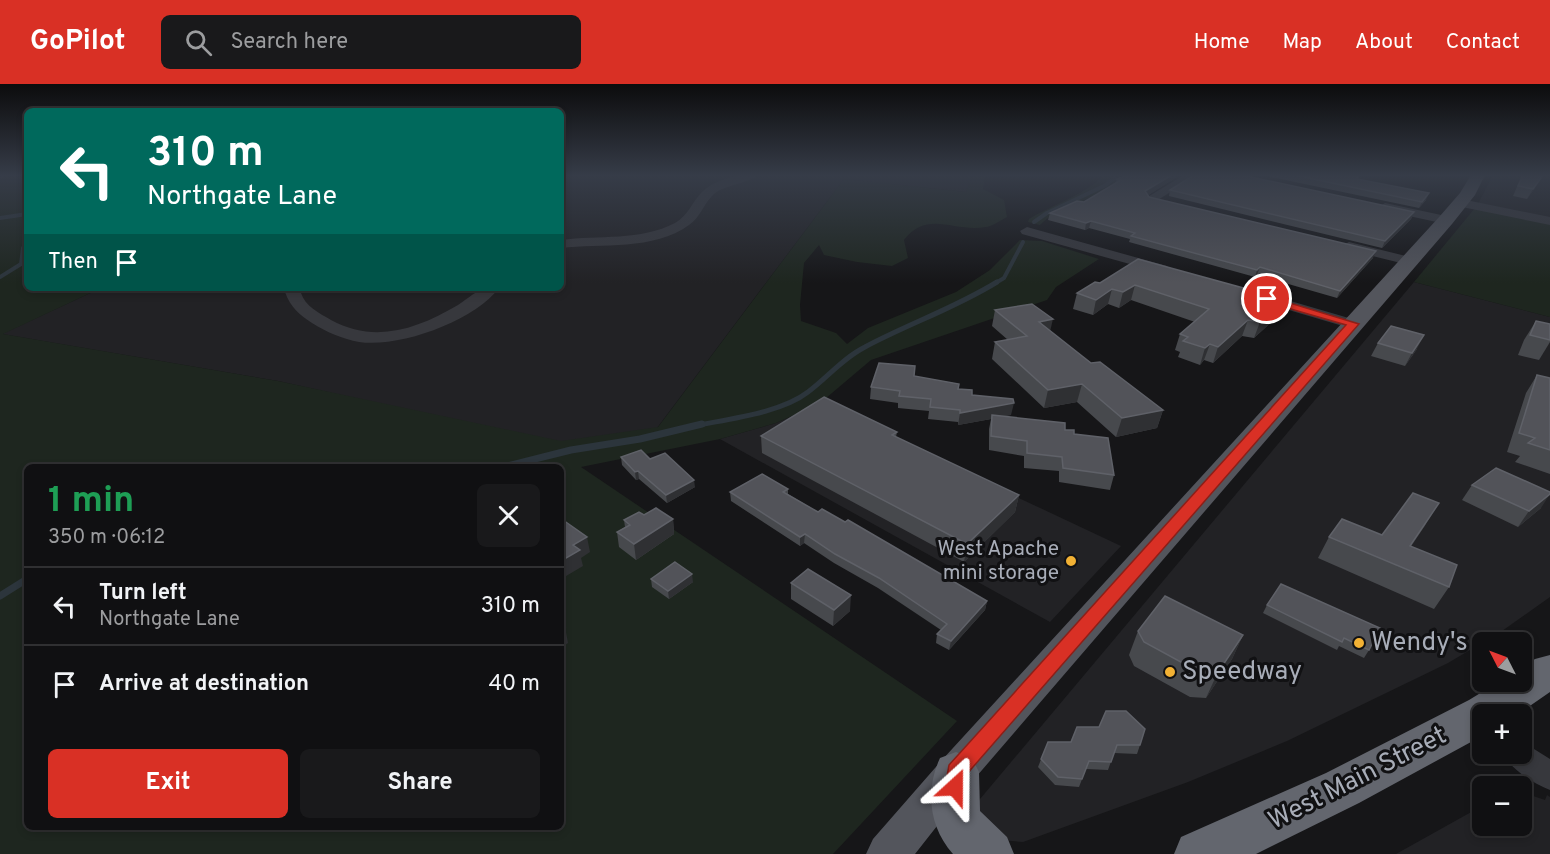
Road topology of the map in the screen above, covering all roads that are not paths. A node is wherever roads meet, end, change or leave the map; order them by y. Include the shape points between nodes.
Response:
1 (698, 211) edge
2 (1441, 211) edge
3 (1453, 212) junction
4 (1550, 221) edge
5 (1027, 231) dead end
6 (1331, 242) edge
7 (564, 244) edge
8 (1409, 261) junction
9 (1175, 273) edge
10 (294, 291) edge
11 (486, 291) edge
12 (1242, 292) edge
13 (1353, 324) junction
14 (1550, 671) edge
15 (1502, 704) edge
16 (1472, 723) edge
17 (1532, 763) edge
18 (956, 772) junction
19 (1550, 776) edge
20 (888, 854) edge
21 (989, 854) edge
22 (1199, 854) edge

1 - 7 street via 677,227 653,235
2 - 3 street
3 - 4 street
3 - 8 main road
5 - 9 street
6 - 8 street
8 - 13 main road
10 - 11 street via 295,300 304,311 338,332 361,338 389,337 433,324
12 - 13 street
13 - 18 main road
14 - 15 highway, West Main Street
16 - 22 highway, West Main Street via 1302,809
17 - 19 street
18 - 20 main road
18 - 21 highway via 953,801 958,823

